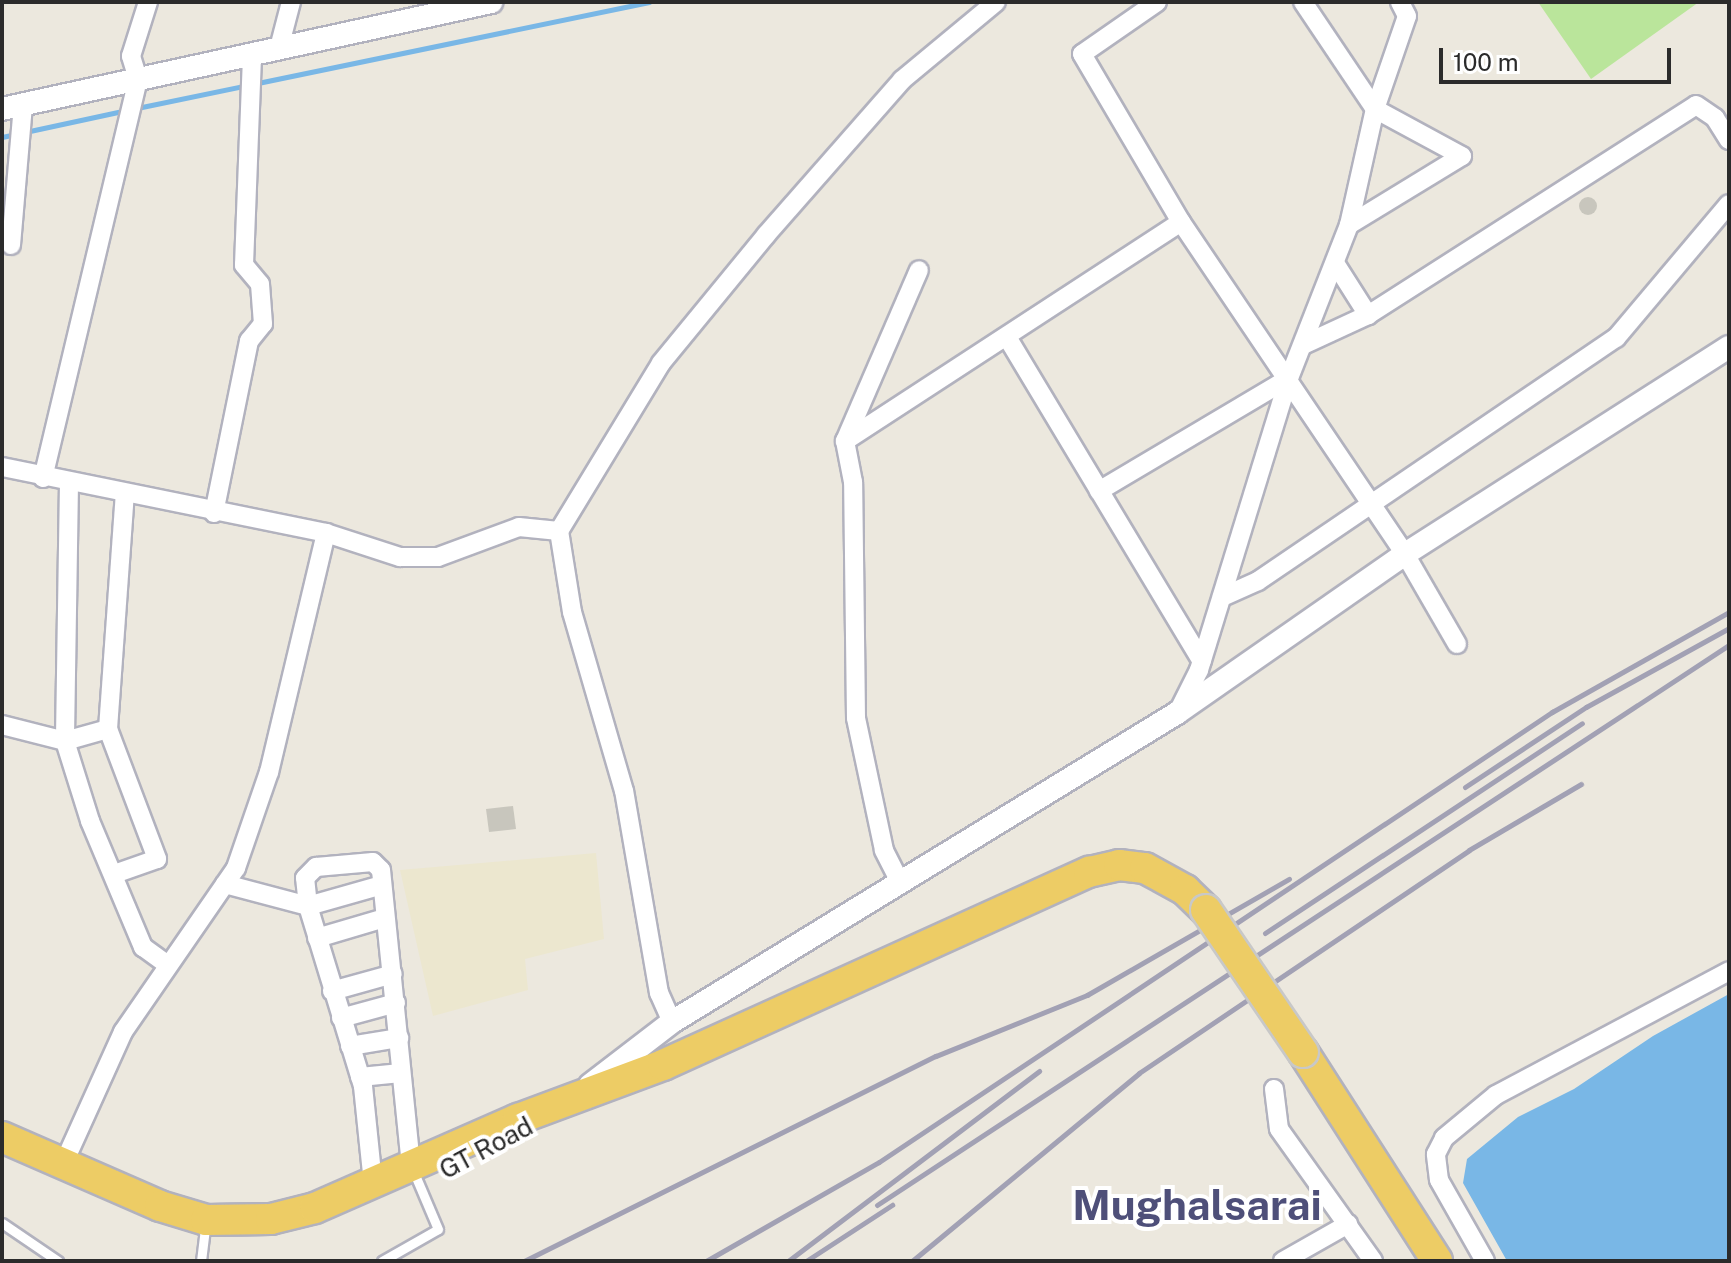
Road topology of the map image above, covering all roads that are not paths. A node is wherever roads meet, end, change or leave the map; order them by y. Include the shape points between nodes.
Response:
1 (148, 2) edge
2 (291, 2) edge
3 (491, 2) edge
4 (996, 2) edge
5 (1157, 2) edge
6 (1303, 2) edge
7 (1400, 2) edge
8 (279, 48) junction
9 (251, 73) junction
10 (138, 79) junction
11 (1375, 109) junction
12 (16, 120) edge
13 (1729, 140) edge
14 (1729, 204) edge
15 (1181, 222) junction
16 (1349, 225) junction
17 (11, 245) dead end
18 (1335, 263) junction
19 (919, 270) dead end
20 (1368, 315) junction
21 (1007, 337) junction
22 (1303, 345) junction
23 (1729, 347) edge
24 (1289, 378) junction
25 (845, 441) junction
26 (2, 467) edge
27 (43, 478) junction
28 (69, 483) junction
29 (1099, 491) junction
30 (125, 494) junction
31 (1371, 502) junction
32 (214, 513) junction
33 (559, 531) junction
34 (326, 533) junction
35 (1405, 554) junction
36 (1222, 597) junction
37 (1457, 644) dead end
38 (1202, 661) junction
39 (1177, 713) junction
40 (2, 725) edge
41 (108, 729) junction
42 (65, 741) junction
43 (114, 874) junction
44 (225, 884) junction
45 (901, 884) junction
46 (382, 885) junction
47 (308, 906) junction
48 (385, 918) junction
49 (317, 938) junction
50 (166, 964) junction
51 (1729, 971) edge
52 (393, 974) junction
53 (332, 991) junction
54 (396, 1003) junction
55 (341, 1018) junction
56 (672, 1022) junction
57 (399, 1038) junction
58 (350, 1046) junction
59 (401, 1073) junction
60 (360, 1077) junction
61 (1274, 1089) dead end
62 (561, 1105) junction
63 (2, 1137) edge
64 (2, 1156) edge
65 (63, 1165) junction
66 (415, 1174) junction
67 (373, 1183) junction
68 (2, 1223) edge
69 (1348, 1224) junction
70 (204, 1239) edge
71 (58, 1261) edge
72 (382, 1261) edge
73 (1283, 1261) edge
74 (1373, 1261) edge
75 (1437, 1261) edge
76 (1485, 1261) edge

1 - 10 street via 131,56
2 - 8 street
3 - 8 street
4 - 33 street via 902,80 766,235 661,363
5 - 15 street via 1082,54
6 - 11 street
7 - 11 street via 1407,16
8 - 9 street
9 - 10 street
9 - 32 street via 244,265 260,284 263,324 249,341
10 - 12 street
10 - 27 street
11 - 16 street
11 - 16 street via 1462,156
12 - 17 street
13 - 20 street via 1715,118 1696,105
14 - 31 street via 1616,338
15 - 21 street
15 - 24 street
16 - 18 street
18 - 20 street
18 - 22 street
19 - 25 street
20 - 22 street
21 - 25 street
21 - 29 street
22 - 24 street
23 - 35 street
24 - 29 street
24 - 31 street
24 - 36 street
25 - 45 street via 853,482 856,718 884,850
26 - 27 street
27 - 28 street
28 - 30 street
28 - 42 street
29 - 38 street
30 - 32 street
30 - 41 street
31 - 35 street
31 - 36 street via 1258,581
32 - 34 street
33 - 34 street via 519,527 438,557 400,557
33 - 56 street via 572,612 624,791 659,993
34 - 44 street via 269,772 236,868
35 - 37 street
35 - 39 street
36 - 38 street
38 - 39 street
39 - 45 street
40 - 42 street
41 - 42 street
41 - 43 street via 157,859
42 - 43 street
43 - 50 street via 143,947
44 - 47 street
44 - 50 street
45 - 56 street
46 - 47 street
46 - 47 street via 381,870 373,862 316,867 305,878
46 - 48 street
47 - 49 street
48 - 49 street
48 - 52 street
49 - 53 street
50 - 65 street via 123,1032
51 - 76 street via 1496,1095 1444,1138 1435,1166 1439,1180
52 - 53 street
52 - 54 street
53 - 55 street
54 - 55 street
54 - 57 street
55 - 58 street
56 - 62 street
57 - 58 street
57 - 59 street
58 - 60 street
59 - 60 street
59 - 66 street
60 - 67 street
61 - 69 street via 1279,1129
62 - 66 highway, GT Road
62 - 75 highway, GT Road, bridge via 663,1065 1089,872 1119,865 1145,868 1185,890 1206,910
63 - 65 highway, GT Road
64 - 70 highway, GT Road via 115,1209
65 - 70 highway, GT Road
66 - 67 highway, GT Road
66 - 70 highway, GT Road via 280,1238
66 - 72 lane via 438,1229
67 - 70 highway, GT Road
68 - 71 lane
69 - 73 street
69 - 74 street

